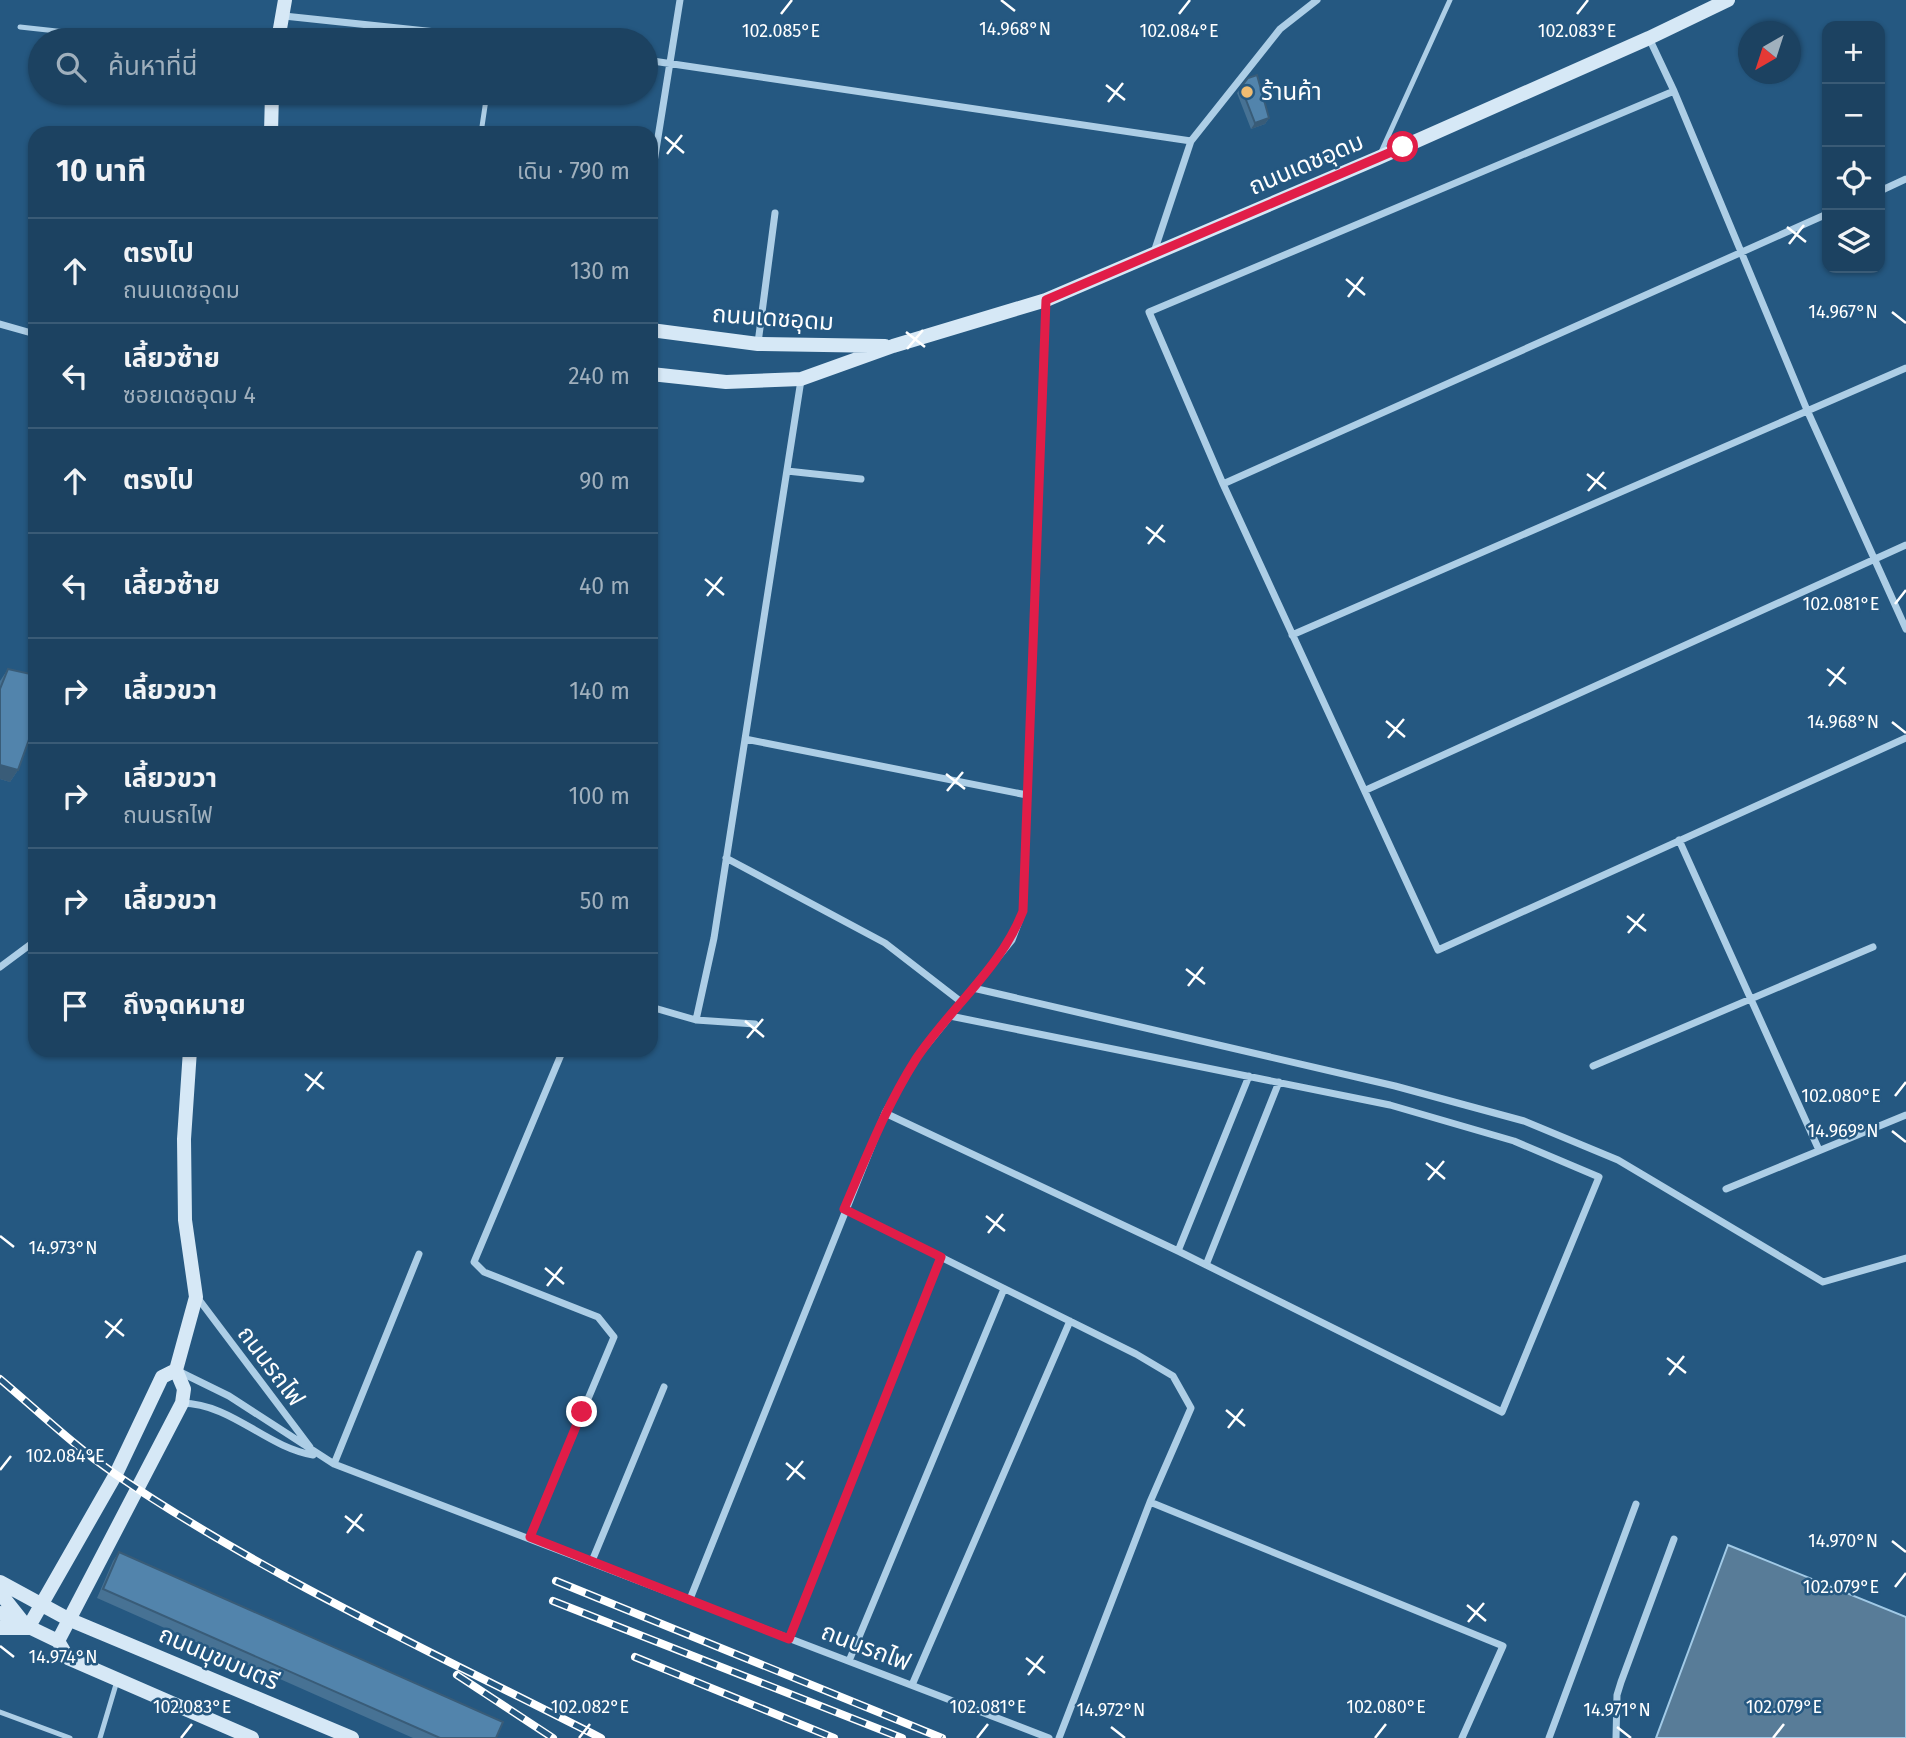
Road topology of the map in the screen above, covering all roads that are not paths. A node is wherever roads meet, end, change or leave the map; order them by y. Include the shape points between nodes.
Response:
1 (285, 0) edge
2 (680, 0) edge
3 (1317, 0) edge
4 (1450, 0) edge
5 (1728, 0) edge
6 (1707, 4) edge
7 (284, 16) junction
8 (20, 27) dead end
9 (29, 28) edge
10 (281, 28) edge
11 (395, 28) edge
12 (1649, 38) junction
13 (658, 62) edge
14 (672, 64) junction
15 (1674, 91) junction
16 (272, 105) edge
17 (485, 105) edge
18 (271, 126) edge
19 (482, 126) edge
20 (1191, 141) junction
21 (658, 142) edge
22 (1378, 158) junction
23 (1906, 179) edge
24 (1885, 189) edge
25 (775, 212) dead end
26 (1822, 216) edge
27 (1742, 252) junction
28 (1153, 255) junction
29 (1046, 300) junction
30 (0, 324) edge
31 (658, 331) edge
32 (28, 332) edge
33 (758, 344) junction
34 (893, 346) junction
35 (1906, 368) edge
36 (658, 375) edge
37 (802, 379) junction
38 (1807, 410) junction
39 (787, 471) junction
40 (861, 479) dead end
41 (1223, 484) junction
42 (1906, 545) edge
43 (1875, 558) junction
44 (1906, 629) edge
45 (1292, 635) junction
46 (745, 738) junction
47 (1906, 738) edge
48 (1366, 790) junction
49 (1027, 795) junction
50 (1679, 840) junction
51 (726, 858) junction
52 (28, 945) edge
53 (1873, 947) dead end
54 (0, 967) edge
55 (972, 988) junction
56 (1752, 1000) junction
57 (960, 1001) junction
58 (658, 1009) edge
59 (950, 1017) junction
60 (696, 1020) junction
61 (755, 1024) dead end
62 (190, 1057) edge
63 (561, 1057) edge
64 (1593, 1066) dead end
65 (1249, 1076) junction
66 (1279, 1082) junction
67 (885, 1113) junction
68 (1906, 1115) edge
69 (1819, 1150) junction
70 (1726, 1189) dead end
71 (844, 1209) junction
72 (1178, 1251) junction
73 (419, 1254) dead end
74 (941, 1257) junction
75 (1906, 1258) edge
76 (1206, 1265) junction
77 (1004, 1289) junction
78 (197, 1297) junction
79 (1070, 1321) junction
80 (176, 1370) junction
81 (664, 1387) dead end
82 (182, 1403) junction
83 (317, 1455) junction
84 (334, 1464) junction
85 (1150, 1502) junction
86 (1636, 1504) dead end
87 (530, 1537) junction
88 (1674, 1539) dead end
89 (592, 1561) junction
90 (0, 1582) edge
91 (0, 1593) edge
92 (690, 1600) junction
93 (42, 1605) junction
94 (0, 1613) edge
95 (68, 1619) junction
96 (0, 1628) edge
97 (28, 1628) junction
98 (789, 1639) junction
99 (58, 1641) junction
100 (849, 1661) junction
101 (117, 1681) junction
102 (912, 1685) junction
103 (0, 1712) edge
104 (69, 1738) edge
105 (100, 1738) edge
106 (252, 1738) edge
107 (352, 1738) edge
108 (1049, 1738) edge
109 (1059, 1738) edge
110 (1462, 1738) edge
111 (1549, 1738) edge
112 (1616, 1738) edge

1 - 7 main road
2 - 14 street
3 - 20 street via 1280,30
4 - 22 lane
5 - 6 main road, ถนนเดชอุดม
6 - 12 main road, ถนนเดชอุดม
7 - 10 main road
7 - 11 street
8 - 9 lane
12 - 15 street
12 - 22 main road, ถนนเดชอุดม
13 - 14 street
14 - 20 street
14 - 21 street
15 - 27 street
15 - 41 street via 1149,312
16 - 18 main road
17 - 19 lane
20 - 28 street
22 - 28 main road, ถนนเดชอุดม
23 - 24 street
25 - 33 street
26 - 27 street
27 - 38 street
27 - 41 street
28 - 29 main road, ถนนเดชอุดม
29 - 34 main road, ถนนเดชอุดม
29 - 49 street
30 - 32 street
31 - 33 main road, ถนนเดชอุดม
33 - 34 main road, ถนนเดชอุดม
34 - 37 main road, ถนนเดชอุดม
35 - 38 street
36 - 37 main road, ถนนเดชอุดม via 726,382
37 - 39 street
38 - 43 street
38 - 45 street
39 - 40 street
39 - 46 street
41 - 45 street
42 - 43 street
43 - 44 street
43 - 48 street
45 - 48 street
46 - 49 street
46 - 51 street
47 - 50 street
48 - 50 street via 1438,950
49 - 55 street via 1023,911 1012,940
50 - 56 street
51 - 57 street via 885,943
51 - 60 street
52 - 54 street
53 - 56 street
55 - 57 street
55 - 75 street via 1395,1086 1524,1121 1618,1160 1823,1282
56 - 64 street
56 - 69 street
57 - 59 street
58 - 60 street
59 - 65 street
59 - 67 street via 917,1058
60 - 61 street
62 - 78 main road via 185,1220
63 - 87 street via 474,1262 484,1272 598,1317 614,1337
65 - 66 street
65 - 72 street
66 - 76 street
66 - 76 street via 1390,1105 1514,1141 1599,1177 1502,1412
67 - 71 street
67 - 72 street
68 - 69 street
69 - 70 street
71 - 74 street
71 - 92 street
72 - 76 street
73 - 84 street
74 - 77 street
74 - 98 street
77 - 79 street
77 - 100 street
78 - 80 main road
78 - 83 street, ถนนรถไฟ
79 - 85 street via 1173,1376 1191,1408
79 - 102 street
80 - 82 main road via 184,1389
80 - 83 street, ถนนรถไฟ via 229,1396
80 - 93 main road via 162,1377 116,1474
81 - 89 street
82 - 83 street, ถนนรถไฟ via 234,1417
82 - 95 main road
83 - 84 street, ถนนรถไฟ
84 - 87 street, ถนนรถไฟ
85 - 109 street
85 - 110 street via 1503,1646
86 - 111 street
87 - 89 street, ถนนรถไฟ
88 - 112 street via 1617,1695
89 - 92 street, ถนนรถไฟ
90 - 93 main road, ถนนมุขมนตรี
91 - 97 main road
92 - 98 street, ถนนรถไฟ
93 - 95 main road, ถนนมุขมนตรี
93 - 97 main road
94 - 97 main road
95 - 99 main road
95 - 107 main road, ถนนมุขมนตรี
96 - 97 main road
97 - 99 main road
98 - 100 street, ถนนรถไฟ
99 - 101 main road via 68,1658
100 - 102 street, ถนนรถไฟ
101 - 105 lane
101 - 106 main road
102 - 108 street, ถนนรถไฟ
103 - 104 lane

